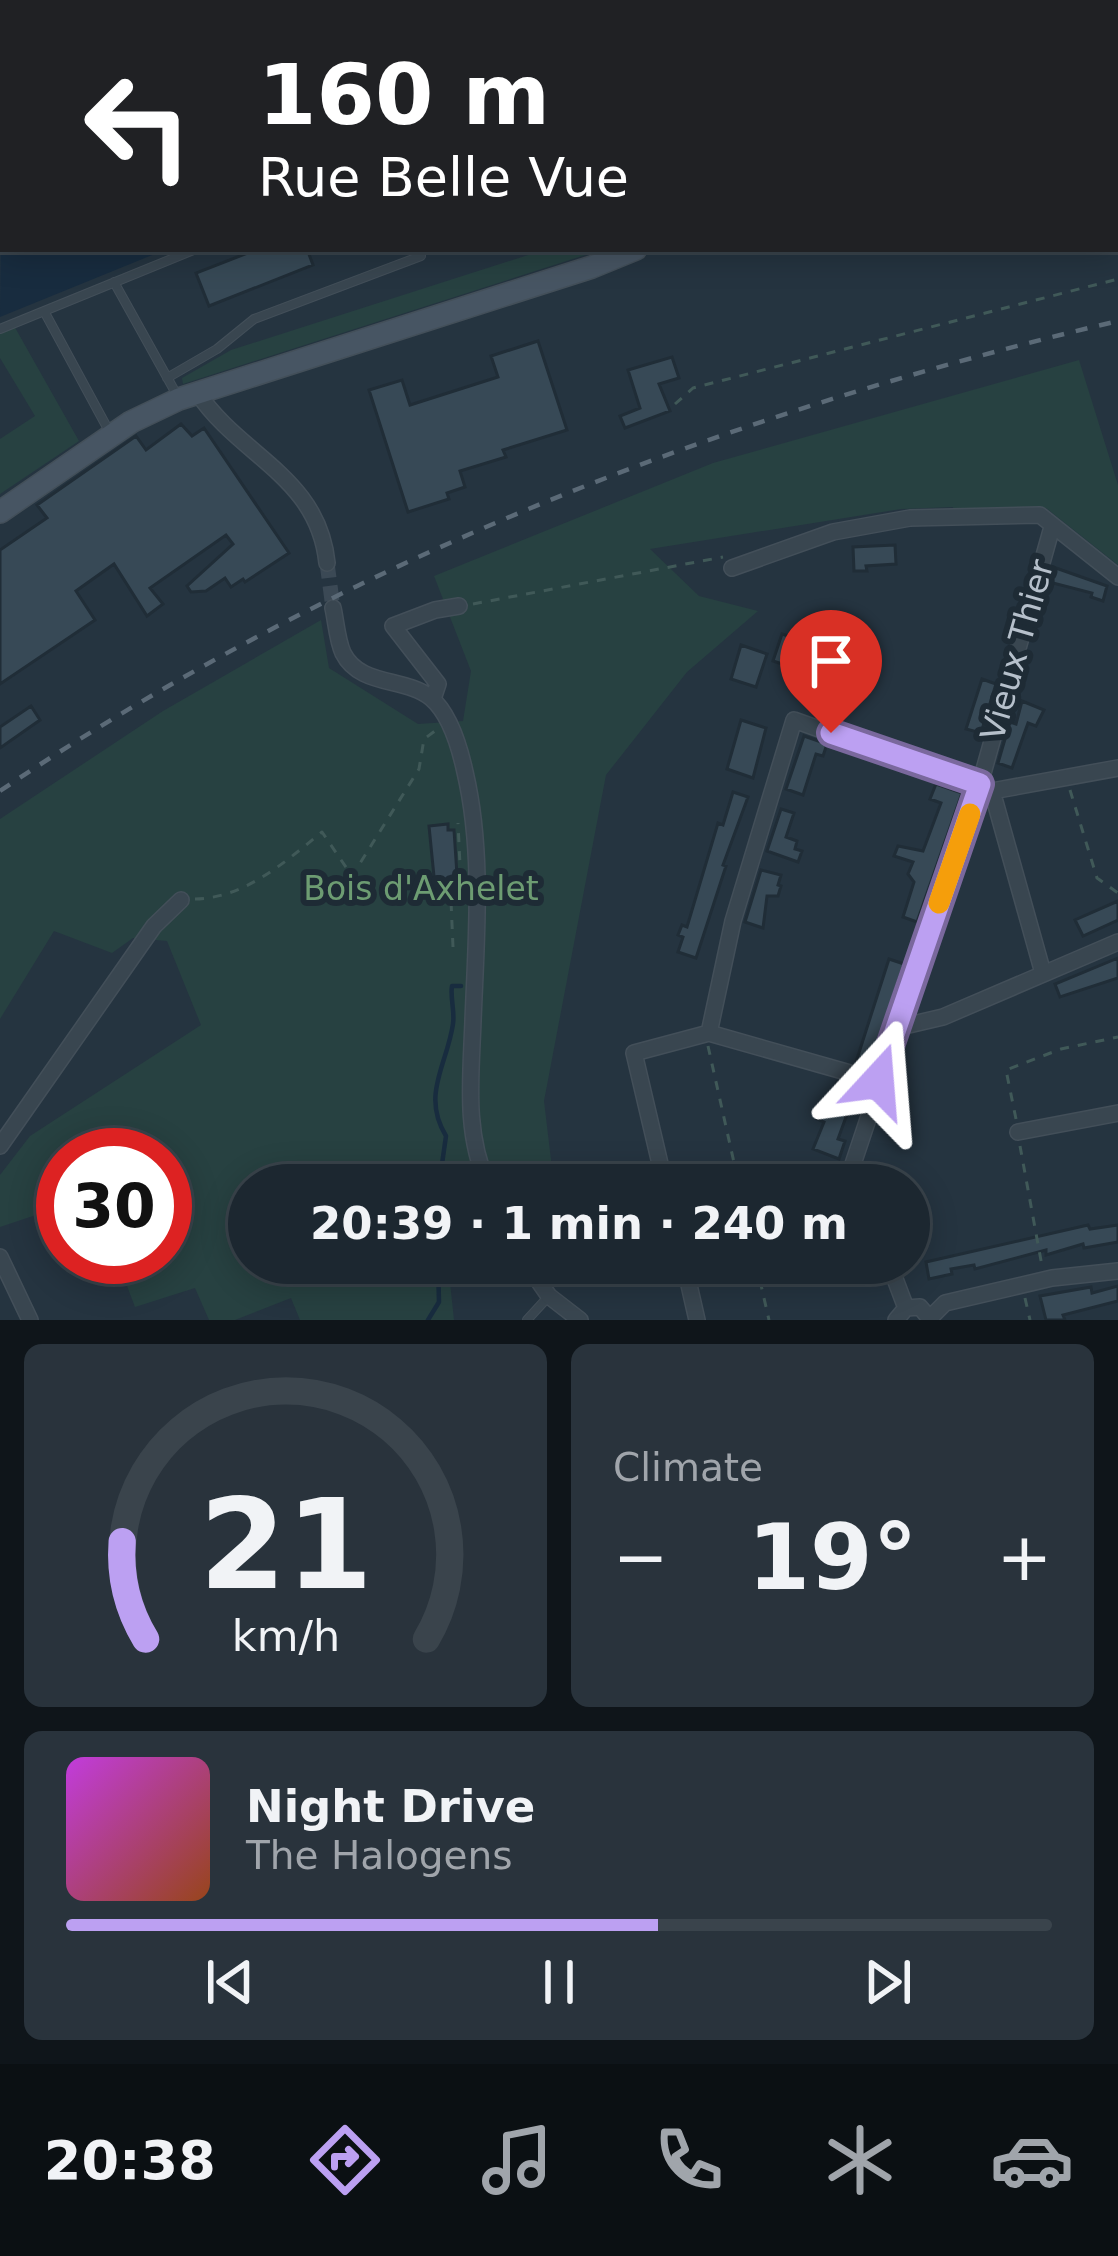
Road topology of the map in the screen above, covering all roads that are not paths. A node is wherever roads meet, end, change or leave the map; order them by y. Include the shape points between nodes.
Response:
1 (189, 252) edge
2 (628, 252) edge
3 (421, 256) dead end
4 (114, 282) junction
5 (44, 311) junction
6 (0, 329) edge
7 (167, 378) junction
8 (188, 395) junction
9 (111, 435) junction
10 (0, 512) edge
11 (1052, 527) junction
12 (733, 561) road end
13 (327, 563) tunnel mouth
14 (1118, 577) edge
15 (459, 606) road end
16 (333, 608) tunnel mouth
17 (434, 699) junction
18 (1118, 768) edge
19 (986, 787) junction
20 (182, 899) road end
21 (1118, 942) edge
22 (1043, 973) junction
23 (896, 1028) junction
24 (710, 1033) junction
25 (878, 1081) junction
26 (1118, 1113) edge
27 (1018, 1132) road end
28 (0, 1145) edge
29 (479, 1164) edge
30 (660, 1164) edge
31 (853, 1164) edge
32 (0, 1257) edge
33 (1118, 1270) edge
34 (541, 1284) edge
35 (688, 1284) edge
36 (895, 1284) edge
37 (549, 1296) junction
38 (901, 1314) edge
39 (931, 1318) edge
40 (30, 1320) edge
41 (527, 1320) edge
42 (580, 1320) edge
43 (697, 1320) edge

1 - 4 lane
2 - 8 main road
3 - 7 lane via 254,319
4 - 5 lane
4 - 7 lane
5 - 6 lane
5 - 9 lane
7 - 8 lane
8 - 9 main road
8 - 13 street via 291,485 324,535
9 - 10 main road
11 - 12 street via 1040,515 910,518
11 - 14 street, Vieux Thier
11 - 19 street, Vieux Thier
15 - 17 street via 393,626 438,684
16 - 17 street via 344,655 375,680
17 - 29 street via 451,728 473,814 469,1116
18 - 19 street
19 - 22 street
19 - 23 street, Vieux Thier
19 - 24 street via 794,720 733,921
20 - 28 street via 154,926
21 - 22 street
22 - 23 street
23 - 25 street, Vieux Thier
24 - 25 street
24 - 30 street via 634,1053
25 - 31 street, Vieux Thier
26 - 27 street
32 - 40 street
33 - 39 street via 945,1303
34 - 37 street
35 - 43 street
36 - 38 street
37 - 41 lane
37 - 42 street
38 - 39 street via 920,1307

